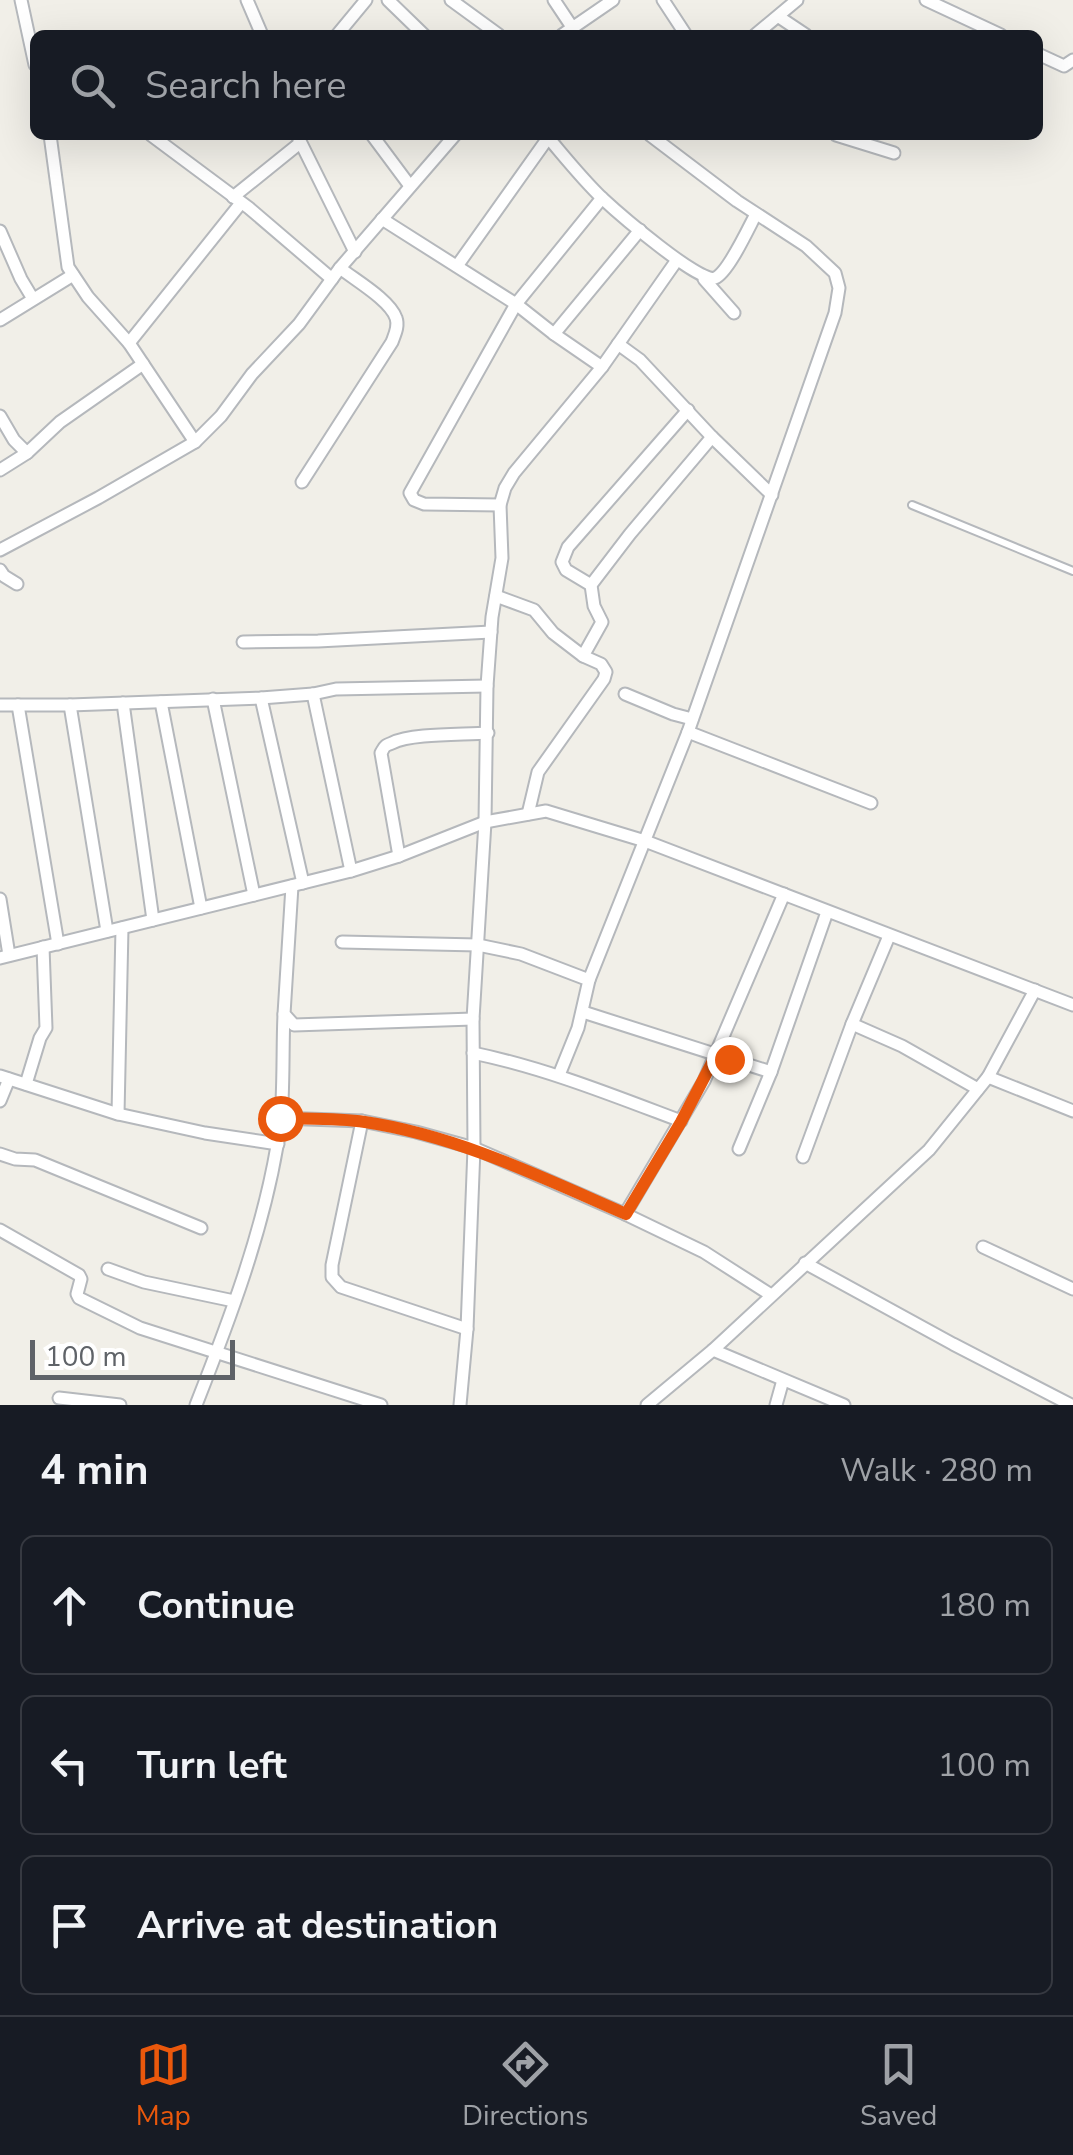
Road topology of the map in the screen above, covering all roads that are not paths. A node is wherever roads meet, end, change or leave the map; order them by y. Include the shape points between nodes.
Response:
1 (21, 0) edge
2 (247, 0) edge
3 (366, 0) edge
4 (388, 0) edge
5 (451, 0) edge
6 (554, 0) edge
7 (613, 0) edge
8 (663, 0) edge
9 (797, 0) edge
10 (926, 0) edge
11 (947, 4) edge
12 (779, 17) junction
13 (260, 30) edge
14 (341, 30) edge
15 (419, 30) edge
16 (492, 30) edge
17 (567, 30) edge
18 (568, 30) edge
19 (683, 30) edge
20 (762, 30) edge
21 (798, 30) edge
22 (992, 30) edge
23 (30, 42) edge
24 (1043, 56) edge
25 (1073, 60) edge
26 (51, 140) edge
27 (158, 140) edge
28 (298, 140) edge
29 (299, 140) edge
30 (376, 140) edge
31 (451, 140) edge
32 (544, 140) edge
33 (551, 140) edge
34 (657, 140) edge
35 (851, 140) edge
36 (894, 154) dead end
37 (410, 186) junction
38 (602, 198) junction
39 (237, 200) junction
40 (756, 214) junction
41 (382, 219) junction
42 (640, 230) junction
43 (0, 232) edge
44 (355, 252) junction
45 (677, 260) junction
46 (457, 266) junction
47 (340, 268) junction
48 (73, 274) junction
49 (704, 278) junction
50 (332, 280) junction
51 (33, 300) junction
52 (516, 304) junction
53 (734, 313) dead end
54 (0, 320) edge
55 (554, 334) junction
56 (129, 343) junction
57 (618, 344) junction
58 (143, 364) junction
59 (602, 367) junction
60 (688, 410) junction
61 (0, 416) edge
62 (712, 437) junction
63 (194, 442) junction
64 (27, 453) junction
65 (0, 470) edge
66 (302, 482) dead end
67 (772, 496) junction
68 (500, 506) junction
69 (912, 506) dead end
70 (0, 550) edge
71 (0, 570) edge
72 (1073, 571) edge
73 (17, 584) dead end
74 (591, 585) junction
75 (496, 596) junction
76 (491, 632) junction
77 (243, 642) dead end
78 (582, 656) junction
79 (487, 686) junction
80 (313, 694) junction
81 (625, 694) dead end
82 (262, 698) junction
83 (214, 700) junction
84 (161, 702) junction
85 (123, 703) junction
86 (0, 705) edge
87 (18, 705) junction
88 (70, 706) junction
89 (690, 726) junction
90 (488, 733) junction
91 (871, 803) dead end
92 (528, 814) junction
93 (485, 822) junction
94 (645, 842) junction
95 (399, 856) junction
96 (352, 871) junction
97 (298, 884) junction
98 (784, 894) junction
99 (254, 895) junction
100 (0, 899) edge
101 (201, 908) junction
102 (826, 912) junction
103 (153, 920) junction
104 (122, 928) junction
105 (107, 932) junction
106 (890, 936) junction
107 (342, 942) dead end
108 (58, 944) junction
109 (478, 945) junction
110 (43, 947) junction
111 (4, 956) edge
112 (588, 980) junction
113 (1034, 990) junction
114 (1073, 1004) edge
115 (583, 1012) junction
116 (284, 1014) junction
117 (473, 1020) junction
118 (852, 1024) junction
119 (473, 1054) junction
120 (716, 1055) junction
121 (771, 1072) junction
122 (558, 1075) junction
123 (988, 1077) junction
124 (5, 1078) edge
125 (26, 1084) junction
126 (978, 1089) junction
127 (0, 1101) edge
128 (1073, 1112) edge
129 (118, 1114) junction
130 (280, 1118) junction
131 (362, 1121) junction
132 (681, 1122) junction
133 (278, 1144) junction
134 (474, 1148) junction
135 (739, 1149) dead end
136 (0, 1154) edge
137 (802, 1157) dead end
138 (626, 1214) junction
139 (201, 1228) dead end
140 (0, 1230) edge
141 (983, 1247) dead end
142 (806, 1263) junction
143 (108, 1269) dead end
144 (1073, 1289) edge
145 (771, 1294) junction
146 (234, 1301) junction
147 (467, 1328) junction
148 (713, 1350) junction
149 (216, 1354) junction
150 (783, 1380) junction
151 (59, 1398) dead end
152 (120, 1405) edge
153 (196, 1405) edge
154 (380, 1405) edge
155 (460, 1405) edge
156 (647, 1405) edge
157 (776, 1405) edge
158 (844, 1405) edge
159 (1071, 1405) edge

1 - 23 street
2 - 13 street
3 - 14 street
4 - 15 street
5 - 16 street
6 - 17 street
7 - 18 street
8 - 19 street
9 - 12 street
10 - 11 street
11 - 22 street
12 - 20 street
12 - 21 street
24 - 25 street via 1064,66
26 - 48 street
27 - 39 street
28 - 39 street
29 - 44 street
30 - 37 street
31 - 37 street
32 - 46 street
33 - 38 street
34 - 40 street
35 - 36 street
37 - 41 street
38 - 42 street
38 - 52 street
39 - 50 street
39 - 56 street
40 - 49 street via 724,270
40 - 67 street via 806,246 835,273 839,288
41 - 44 street
41 - 46 street
42 - 45 street
42 - 55 street
43 - 51 street
44 - 47 street
45 - 49 street
45 - 57 street
46 - 52 street
47 - 50 street
47 - 66 street via 390,307 397,328
48 - 51 street
48 - 56 street
49 - 53 street
50 - 63 street
51 - 54 street
52 - 55 street
52 - 68 street via 410,492 424,504
55 - 59 street
56 - 58 street
57 - 59 street
57 - 60 street
58 - 63 street
58 - 64 street
59 - 68 street via 514,473
60 - 62 street
60 - 74 street via 568,547 566,570
61 - 64 street
62 - 67 street
62 - 74 street
63 - 70 street
64 - 65 street
67 - 89 street
68 - 75 street
69 - 72 lane
71 - 73 street
74 - 78 street via 602,622
75 - 76 street
75 - 78 street via 534,610
76 - 77 street
76 - 79 street
78 - 92 street via 601,664 604,679 538,772
79 - 80 street
79 - 90 street
80 - 82 street
80 - 96 street
81 - 89 street
82 - 83 street
82 - 97 street
83 - 84 street
83 - 99 street
84 - 85 street
84 - 101 street
85 - 88 street
85 - 103 street
86 - 87 street
87 - 88 street
87 - 108 street
88 - 105 street
89 - 91 street
89 - 94 street
90 - 93 street
90 - 95 street via 386,746 381,754
92 - 93 street
92 - 94 street via 546,811
93 - 95 street
93 - 109 street
94 - 98 street
94 - 112 street
95 - 96 street
96 - 97 street
97 - 99 street
97 - 116 street
98 - 102 street
98 - 120 street
99 - 101 street
100 - 111 street
101 - 103 street
102 - 106 street
102 - 121 street
103 - 104 street
104 - 105 street
104 - 129 street
105 - 108 street
106 - 113 street
106 - 118 street
107 - 109 street
108 - 110 street
109 - 112 street
109 - 117 street
110 - 111 street
110 - 125 street via 46,1028
112 - 115 street
113 - 114 street
113 - 123 street
115 - 120 street
115 - 122 street
116 - 117 street via 294,1025
116 - 130 street
117 - 119 street
118 - 126 street
118 - 137 street
119 - 122 street
119 - 134 street
120 - 121 street
120 - 132 street
121 - 135 street
122 - 132 street
123 - 126 street
123 - 128 street
124 - 125 street
124 - 127 street
125 - 129 street
126 - 142 street via 929,1150
129 - 133 street
130 - 131 street
130 - 133 street
131 - 134 street
131 - 147 street via 332,1277 341,1287
132 - 138 street
133 - 146 street
134 - 138 street
134 - 147 street
136 - 139 street via 35,1160
138 - 145 street
140 - 149 street via 78,1276 77,1294 84,1300
141 - 144 street
142 - 145 street
142 - 159 street
143 - 146 street
145 - 148 street
146 - 149 street
147 - 155 street
148 - 150 street
148 - 156 street
149 - 153 street
149 - 154 street
150 - 157 street
150 - 158 street
151 - 152 street

